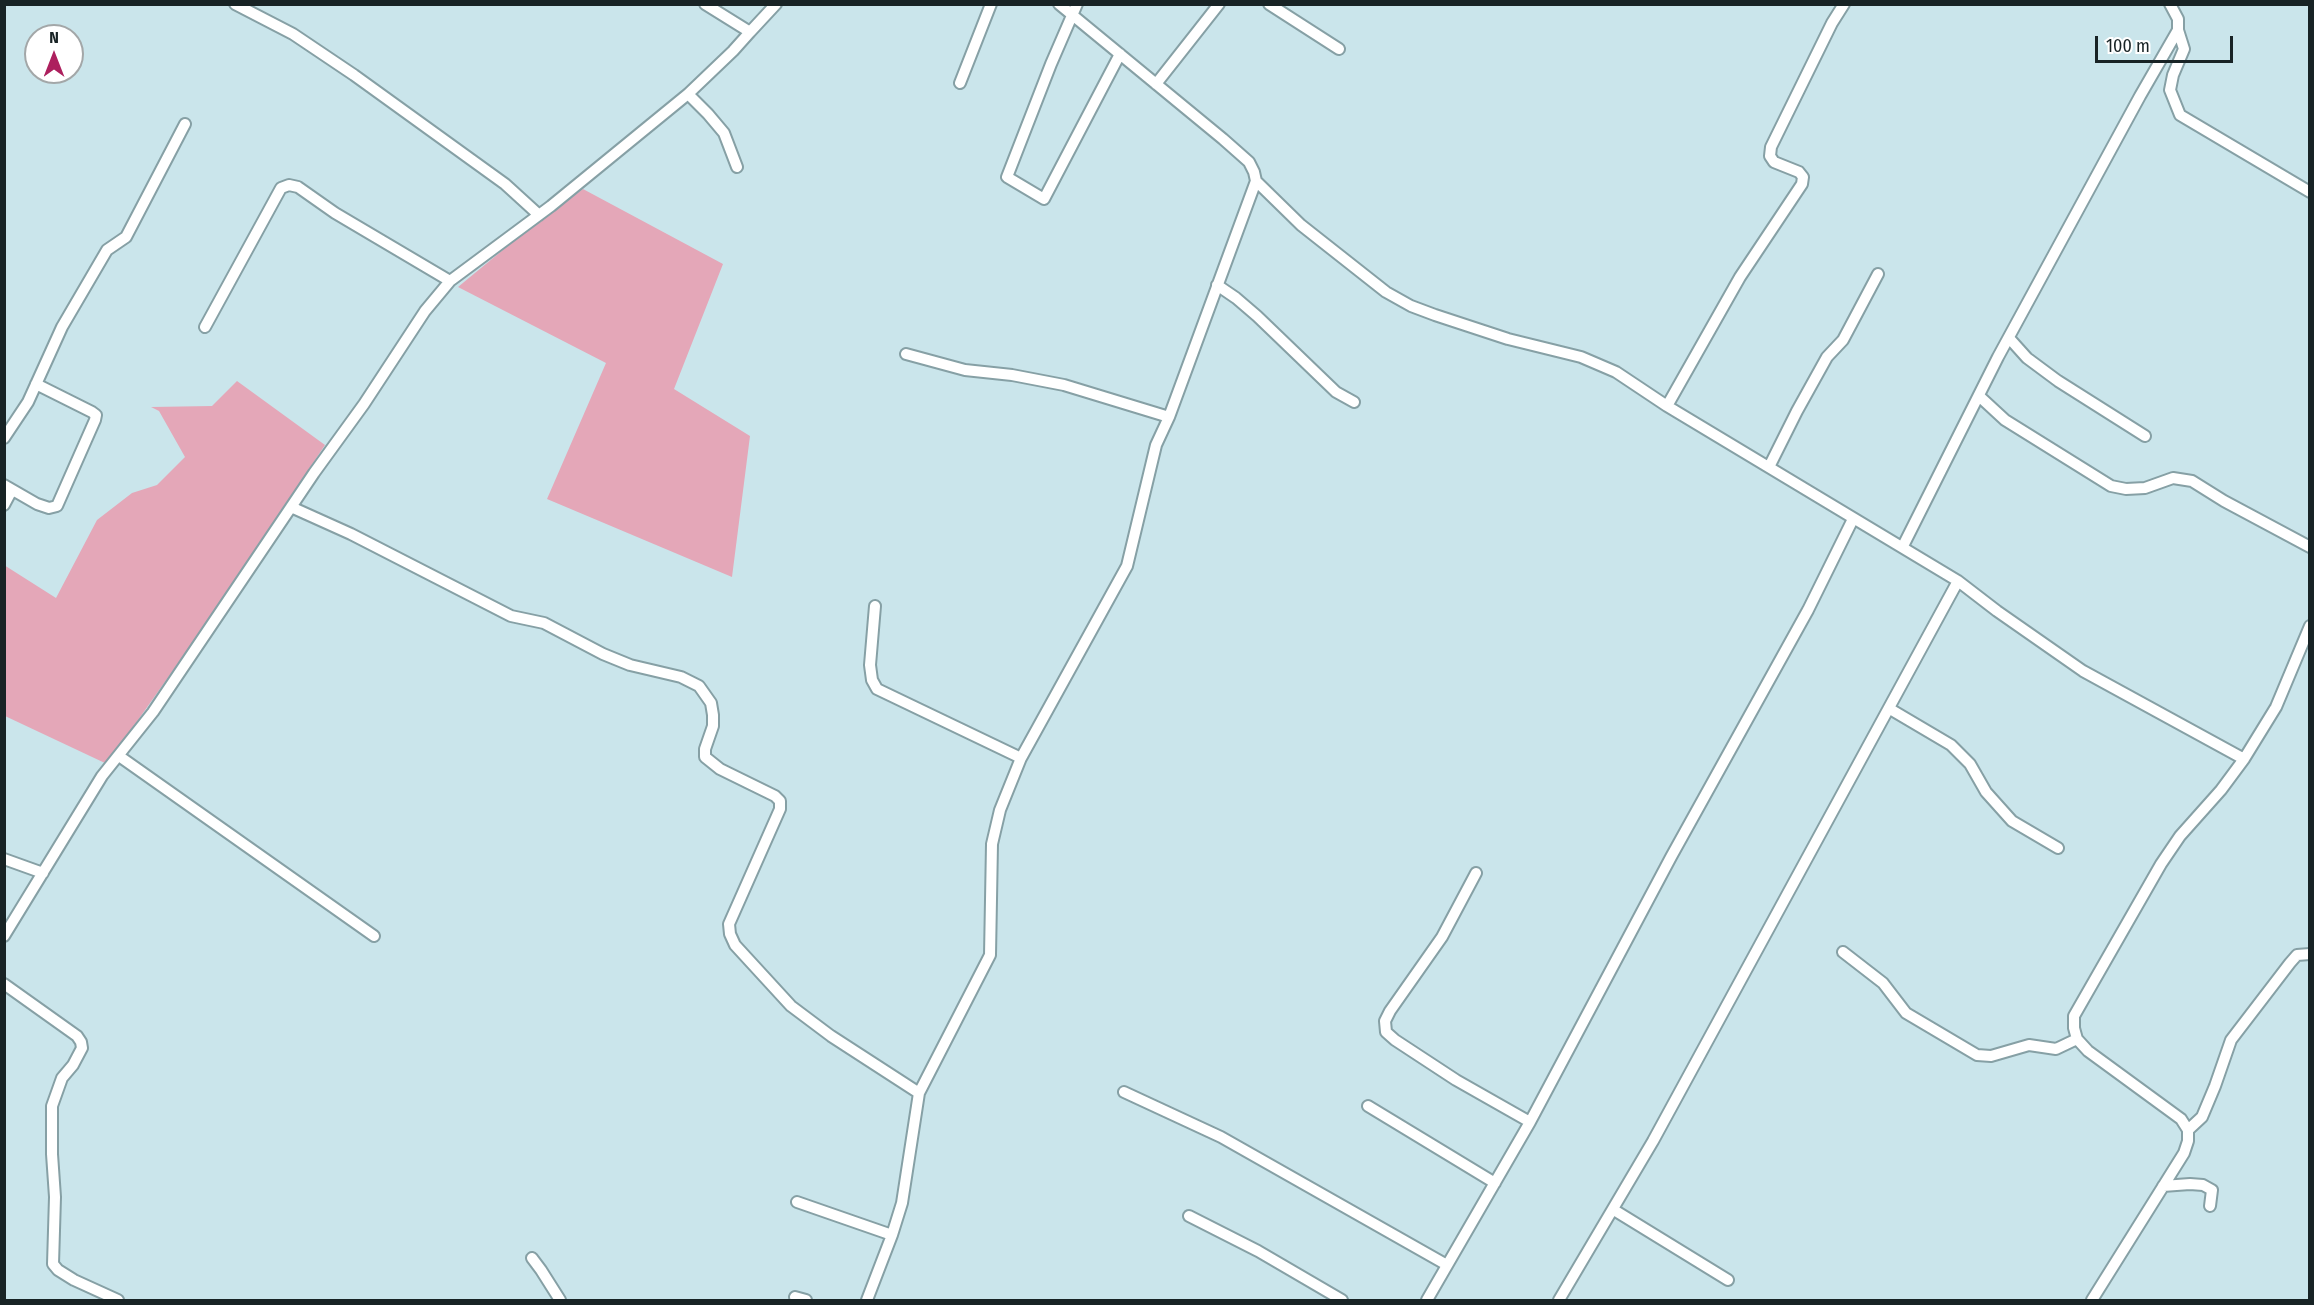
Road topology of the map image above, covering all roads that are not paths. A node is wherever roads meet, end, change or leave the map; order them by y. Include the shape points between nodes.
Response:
1 (235, 4) edge
2 (705, 4) edge
3 (776, 4) edge
4 (991, 4) edge
5 (1059, 4) edge
6 (1219, 4) edge
7 (1269, 4) edge
8 (1844, 4) edge
9 (2170, 4) edge
10 (1075, 9) edge
11 (2178, 30) junction
12 (750, 32) junction
13 (1339, 49) dead end
14 (1120, 54) junction
15 (960, 83) dead end
16 (1156, 84) junction
17 (688, 94) junction
18 (184, 124) dead end
19 (737, 167) dead end
20 (1257, 181) junction
21 (2310, 192) edge
22 (539, 215) junction
23 (1878, 274) dead end
24 (450, 281) junction
25 (1217, 285) junction
26 (205, 327) dead end
27 (2009, 338) junction
28 (906, 354) dead end
29 (36, 384) junction
30 (1979, 396) junction
31 (1354, 402) dead end
32 (1667, 406) junction
33 (1169, 417) junction
34 (2145, 436) dead end
35 (4, 438) edge
36 (1769, 467) junction
37 (8, 487) edge
38 (4, 505) edge
39 (291, 507) junction
40 (1853, 519) junction
41 (1903, 546) junction
42 (2310, 547) edge
43 (1958, 581) junction
44 (875, 606) dead end
45 (2310, 626) edge
46 (1890, 709) junction
47 (119, 756) junction
48 (1021, 758) junction
49 (2244, 759) junction
50 (2058, 848) dead end
51 (4, 859) edge
52 (43, 873) junction
53 (1476, 873) dead end
54 (4, 936) edge
55 (374, 936) dead end
56 (1843, 952) dead end
57 (2310, 954) edge
58 (4, 984) edge
59 (2077, 1039) junction
60 (1124, 1092) dead end
61 (919, 1093) junction
62 (1368, 1106) dead end
63 (1530, 1122) junction
64 (2188, 1130) junction
65 (1495, 1183) junction
66 (2163, 1186) junction
67 (796, 1202) dead end
68 (2210, 1206) dead end
69 (1614, 1209) junction
70 (1189, 1216) dead end
71 (892, 1235) junction
72 (532, 1258) dead end
73 (1447, 1265) junction
74 (1728, 1280) dead end
75 (118, 1300) edge
76 (560, 1300) edge
77 (867, 1300) edge
78 (1342, 1300) edge
79 (1427, 1300) edge
80 (1559, 1300) edge
81 (2092, 1300) edge

1 - 22 street via 293,34 354,75 505,184
2 - 12 street
3 - 12 street
4 - 15 street
5 - 10 street
6 - 16 street
7 - 13 street
8 - 32 street via 1771,147 1774,162 1799,172 1802,184 1740,277
9 - 11 street via 2178,19
10 - 14 street
10 - 14 street via 1007,177 1044,199
11 - 21 street via 2184,49 2170,90 2180,114
11 - 27 street
12 - 17 street
14 - 16 street
16 - 20 street via 1249,162
17 - 19 street via 724,133
17 - 22 street
18 - 29 street via 126,237 107,250 62,327
20 - 25 street
20 - 32 street via 1301,225 1386,292 1412,306 1508,339 1581,357 1616,372
22 - 24 street
23 - 36 street via 1843,340 1827,357
24 - 26 street via 289,185 281,188
24 - 39 street via 424,311
25 - 31 street via 1257,315 1336,392
25 - 33 street
27 - 30 street
27 - 34 street via 2027,358 2058,381
28 - 33 street via 965,370 1064,385
29 - 35 street
29 - 37 street via 92,412 95,420 57,506 37,504
30 - 41 street
30 - 42 street via 2005,420 2111,486 2145,488 2173,478 2192,481
32 - 36 street
33 - 48 street via 1156,445 1127,566
36 - 40 street
37 - 38 street
39 - 47 street
39 - 61 street via 511,616 544,623 630,665 681,677 699,686 711,703 713,715 705,757 720,770 780,801 780,809 729,924 735,945 791,1006
40 - 41 street
40 - 63 street via 1808,610
41 - 43 street
43 - 46 street
43 - 49 street via 2083,670
44 - 48 street via 870,665 877,689
45 - 49 street via 2276,707
46 - 50 street via 1951,745 2012,821
46 - 69 street
47 - 52 street via 102,776
47 - 55 street
48 - 61 street via 1000,810 992,844 990,955
49 - 59 street via 2161,864 2074,1016
51 - 52 street
52 - 54 street
53 - 63 street via 1442,937 1390,1011 1385,1021 1386,1032 1456,1080
56 - 59 street via 1883,983 1906,1013 1977,1055 1991,1056 2029,1045 2056,1048
57 - 64 street via 2297,955 2231,1040 2202,1117
58 - 75 street via 81,1042 82,1048 62,1078 51,1106 53,1264 74,1280
59 - 64 street via 2181,1119
60 - 73 street via 1221,1137
61 - 71 street via 902,1203
62 - 65 street
63 - 65 street
64 - 66 street via 2184,1153
65 - 73 street
66 - 68 street via 2203,1185 2212,1190
66 - 81 street
67 - 71 street
69 - 74 street
69 - 80 street
70 - 78 street
71 - 77 street
72 - 76 street
73 - 79 street

